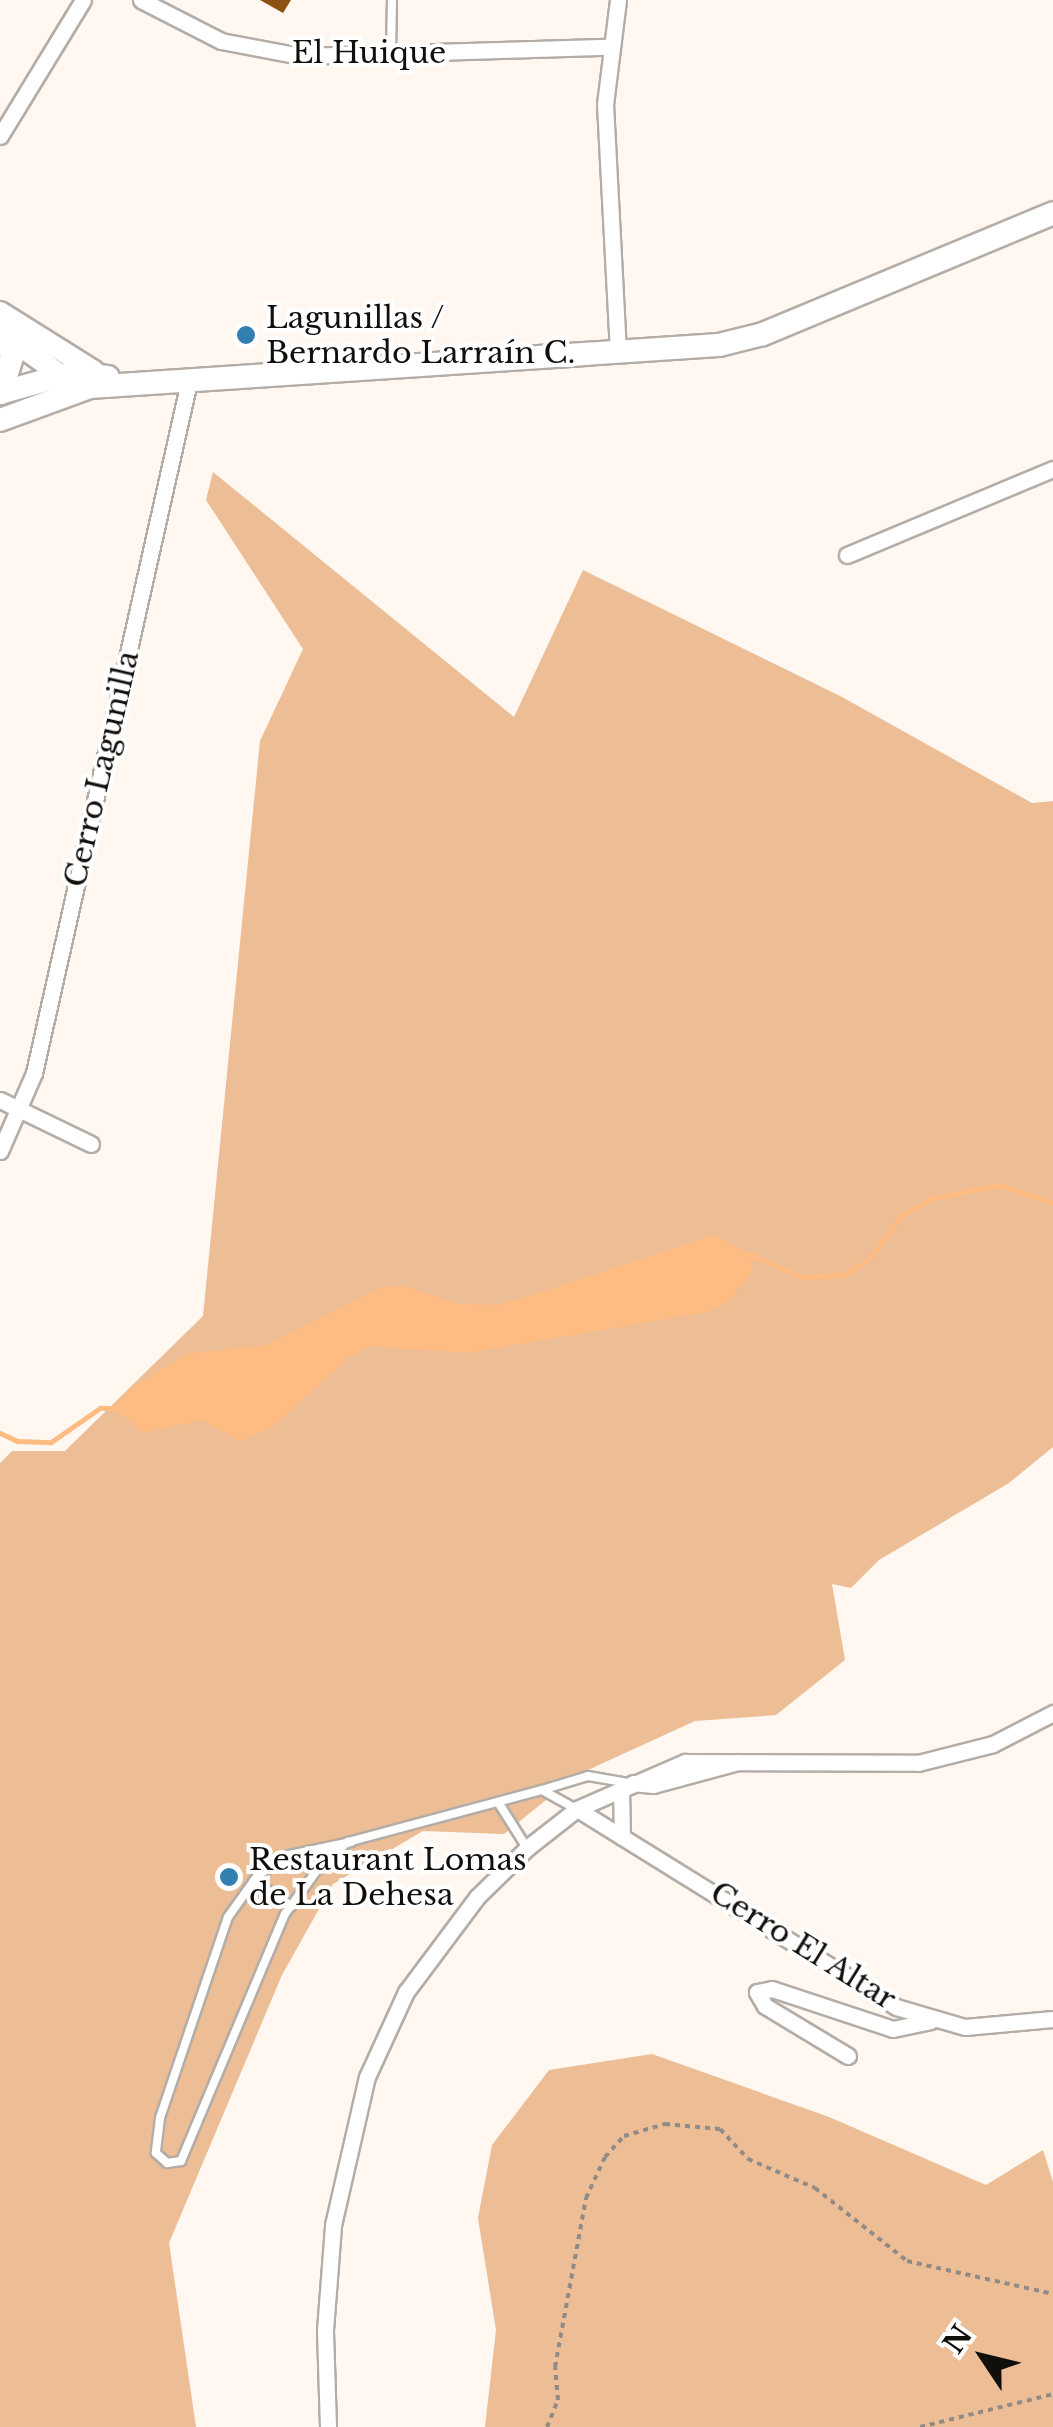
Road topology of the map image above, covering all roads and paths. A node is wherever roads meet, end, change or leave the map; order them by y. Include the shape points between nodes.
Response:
1 (82, 0) edge
2 (141, 0) edge
3 (392, 0) edge
4 (618, 0) edge
5 (609, 47) junction
6 (392, 55) junction
7 (0, 136) edge
8 (1053, 214) edge
9 (0, 312) edge
10 (3, 334) edge
11 (618, 352) junction
12 (57, 375) junction
13 (107, 382) junction
14 (190, 382) junction
15 (0, 393) edge
16 (0, 420) edge
17 (1053, 469) edge
18 (847, 554) dead end
19 (0, 1100) edge
20 (24, 1106) junction
21 (91, 1144) dead end
22 (0, 1152) edge
23 (1053, 1712) edge
24 (627, 1786) junction
25 (542, 1790) junction
26 (498, 1802) junction
27 (578, 1809) junction
28 (622, 1837) junction
29 (351, 1842) junction
30 (527, 1848) junction
31 (254, 1880) junction
32 (291, 1906) junction
33 (1053, 2019) edge
34 (932, 2021) junction
35 (848, 2056) dead end
36 (1053, 2294) edge
37 (1053, 2394) edge
38 (328, 2427) edge
39 (546, 2427) edge
40 (920, 2427) edge

1 - 7 street
2 - 6 street, El Huique via 184,25 247,48 300,56
3 - 6 lane
4 - 5 street
5 - 6 street, El Huique
5 - 11 street via 604,104
8 - 11 main road via 763,334 719,345
9 - 13 street
10 - 12 street
10 - 15 main road via 12,357
11 - 14 main road
12 - 13 main road
12 - 15 main road
13 - 14 main road
13 - 16 main road
14 - 20 street, Cerro Lagunilla
17 - 18 street
19 - 20 street
20 - 21 street
20 - 22 street, Cerro Lagunilla
23 - 24 street via 993,1744 918,1763 685,1762
24 - 25 lane via 588,1776
24 - 27 street
24 - 28 street
25 - 26 lane
25 - 27 lane
26 - 29 lane
26 - 30 lane
27 - 28 street, Cerro El Altar
27 - 30 street
28 - 34 street, Cerro El Altar via 896,2007
29 - 31 lane via 289,1855
29 - 32 lane via 320,1866
30 - 38 street via 477,1897 415,1978 367,2077 332,2225
31 - 32 lane
31 - 32 lane via 228,1917 160,2118 156,2152 167,2162 181,2161
33 - 34 street, Cerro El Altar via 996,2028
34 - 35 street via 892,2030 772,1989 757,1992 764,2006
36 - 39 path via 907,2261 815,2188 748,2159 720,2129 665,2124 624,2136 586,2198 555,2367 558,2400
37 - 40 path

